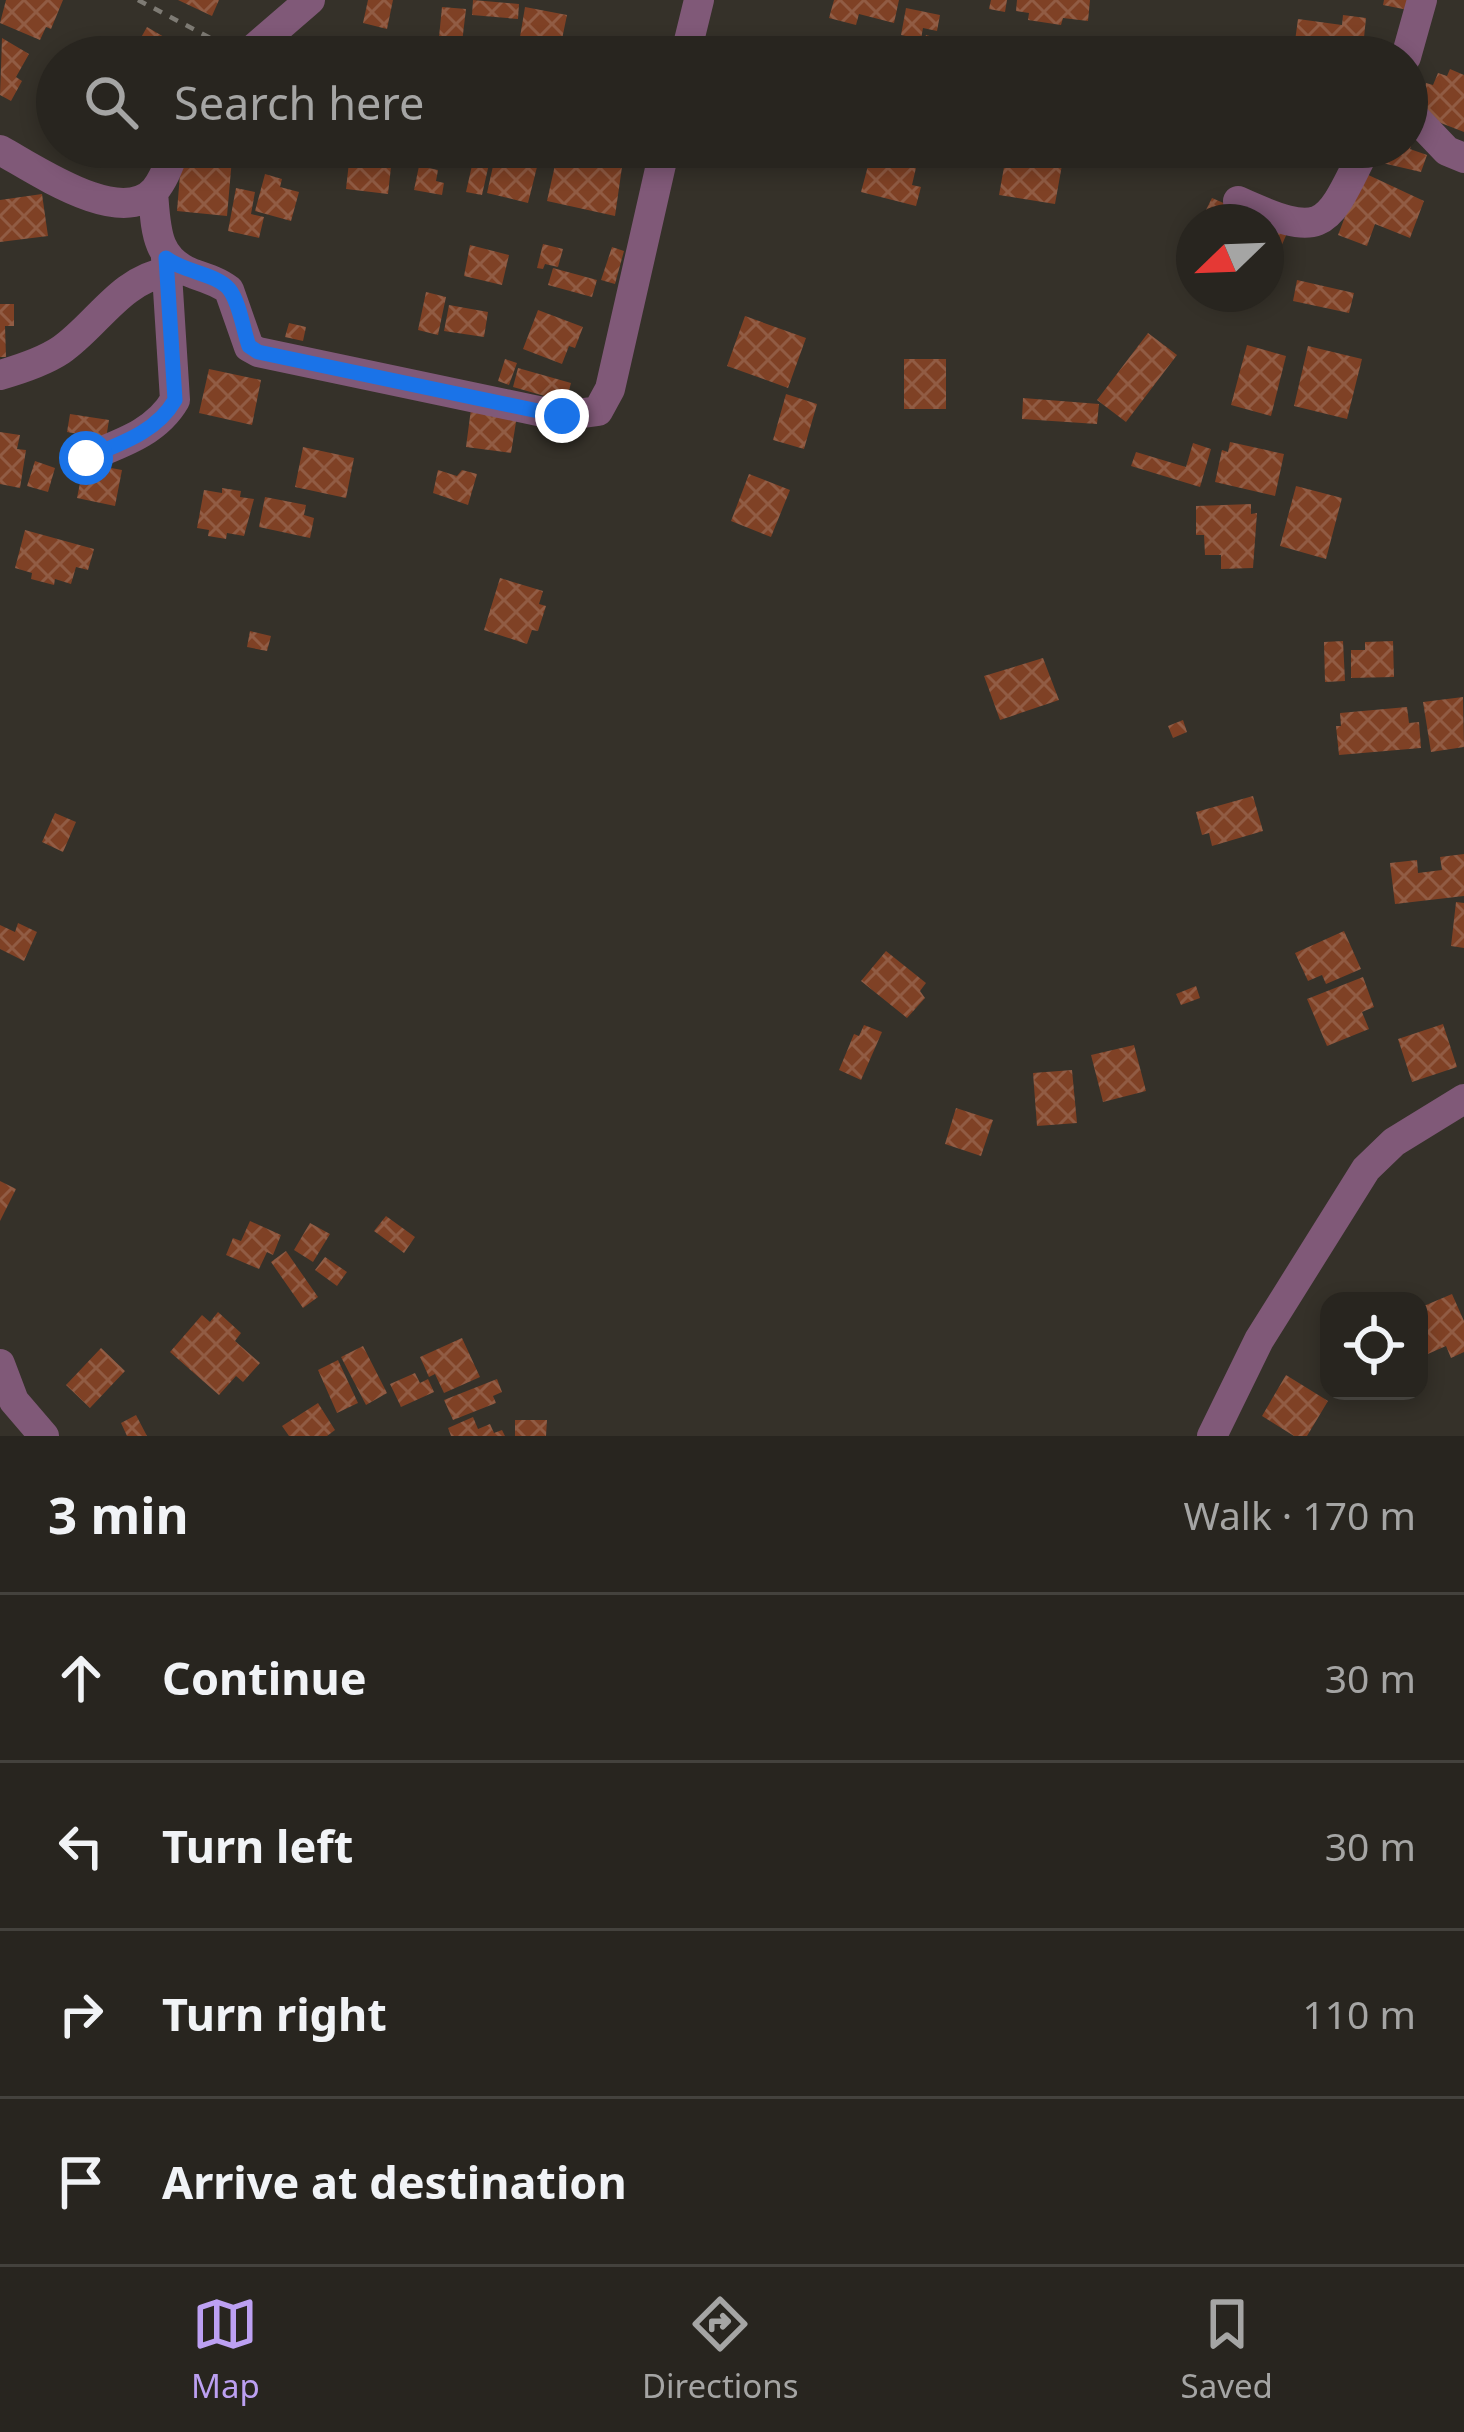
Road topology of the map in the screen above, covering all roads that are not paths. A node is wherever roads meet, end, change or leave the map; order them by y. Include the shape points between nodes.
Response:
1 (310, 0) edge
2 (699, 0) edge
3 (1422, 0) edge
4 (268, 36) edge
5 (690, 36) edge
6 (1412, 36) edge
7 (1428, 131) edge
8 (0, 150) edge
9 (1464, 158) edge
10 (165, 168) edge
11 (659, 168) edge
12 (1356, 168) edge
13 (153, 192) junction
14 (1238, 201) dead end
15 (167, 265) junction
16 (0, 376) edge
17 (86, 458) dead end
18 (1464, 1099) edge
19 (0, 1364) edge
20 (44, 1436) edge
21 (1213, 1436) edge

1 - 4 street
2 - 5 street
3 - 6 street
7 - 9 street
8 - 13 street via 96,200 125,204
10 - 13 street
11 - 15 street via 610,389 598,411 581,416 258,352 224,285
12 - 14 street via 1329,214 1314,223 1285,221
13 - 15 street
15 - 16 street via 116,297 61,350
15 - 17 street via 175,400 149,430
18 - 21 street via 1366,1169 1259,1340
19 - 20 street via 14,1401

